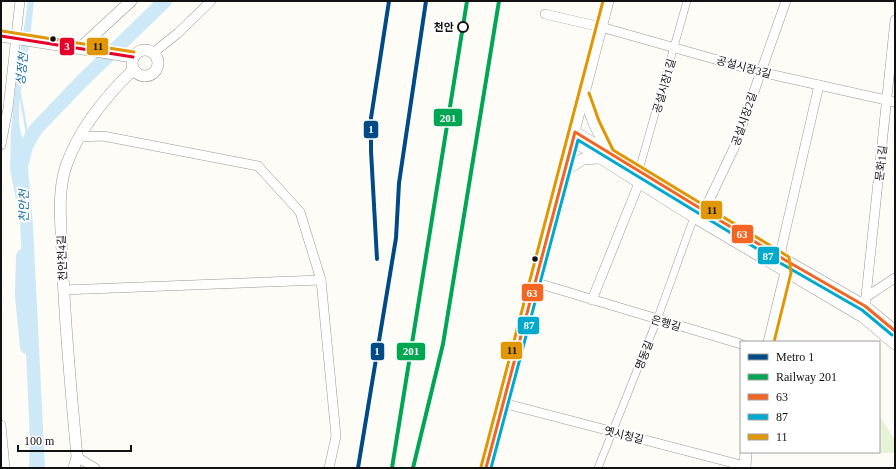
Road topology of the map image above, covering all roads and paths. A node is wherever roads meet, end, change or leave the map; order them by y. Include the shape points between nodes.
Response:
1 (20, 1) edge
2 (131, 1) edge
3 (608, 1) edge
4 (687, 1) edge
5 (786, 1) edge
6 (206, 3) edge
7 (545, 14) dead end
8 (895, 20) edge
9 (601, 27) junction
10 (1, 36) edge
11 (17, 39) junction
12 (675, 48) junction
13 (82, 49) junction
14 (153, 53) junction
15 (133, 57) junction
16 (133, 70) junction
17 (760, 72) junction
18 (819, 85) junction
19 (584, 95) junction
20 (892, 101) edge
21 (573, 136) junction
22 (79, 137) junction
23 (2, 140) edge
24 (610, 154) junction
25 (598, 158) junction
26 (639, 170) junction
27 (564, 171) junction
28 (639, 183) junction
29 (704, 211) junction
30 (694, 217) junction
31 (785, 260) junction
32 (786, 272) junction
33 (895, 278) edge
34 (321, 280) junction
35 (534, 282) junction
36 (63, 290) junction
37 (592, 300) junction
38 (866, 302) junction
39 (657, 320) junction
40 (895, 331) edge
41 (769, 341) edge
42 (740, 344) edge
43 (895, 344) edge
44 (503, 403) junction
45 (1, 425) edge
46 (1, 431) edge
47 (613, 432) junction
48 (746, 453) edge
49 (76, 463) edge
50 (745, 467) edge
51 (5, 468) edge
52 (95, 468) edge
53 (328, 468) edge
54 (486, 468) edge
55 (598, 468) edge

1 - 11 street
2 - 13 street
3 - 9 street
4 - 12 street, 공설시장1길
5 - 17 street, 공설시장2길
6 - 14 street via 178,33
7 - 9 street, 공설시장3길
8 - 20 street, 문화1길
9 - 12 street, 공설시장3길
9 - 19 street
10 - 11 street
11 - 13 street
11 - 23 street
12 - 17 street, 공설시장3길
12 - 26 street, 공설시장1길
13 - 15 street
14 - 15 street via 142,50
14 - 16 street via 158,66 153,73 144,76
15 - 16 street
16 - 22 street, 천안천4길 via 106,99
17 - 18 street, 공설시장3길
17 - 29 street, 공설시장2길 via 734,148
18 - 20 street, 공설시장3길
18 - 31 street via 780,250
19 - 21 street
19 - 24 street via 596,129
20 - 38 street, 문화1길
21 - 24 street
21 - 25 street
21 - 27 street
22 - 34 street via 103,136 258,166 300,212
22 - 36 street, 천안천4길 via 66,167 62,190 60,211
24 - 26 street
25 - 27 street via 583,159
25 - 28 street
26 - 29 street
27 - 35 street
28 - 30 street
28 - 37 street
29 - 31 street
30 - 32 street
30 - 39 street, 명동길
31 - 32 street
31 - 38 street
32 - 41 street
32 - 43 street via 863,317
33 - 38 street
34 - 36 street
34 - 53 street via 336,436 336,445
35 - 37 street, 은행길
35 - 44 street
36 - 49 street, 천안천4길
37 - 39 street, 은행길
38 - 40 street
39 - 42 street, 은행길
39 - 47 street, 명동길
44 - 47 street, 옛시청길
44 - 54 street
45 - 46 street
46 - 51 street
47 - 50 street, 옛시청길
47 - 55 street, 명동길
48 - 50 street
49 - 52 street

